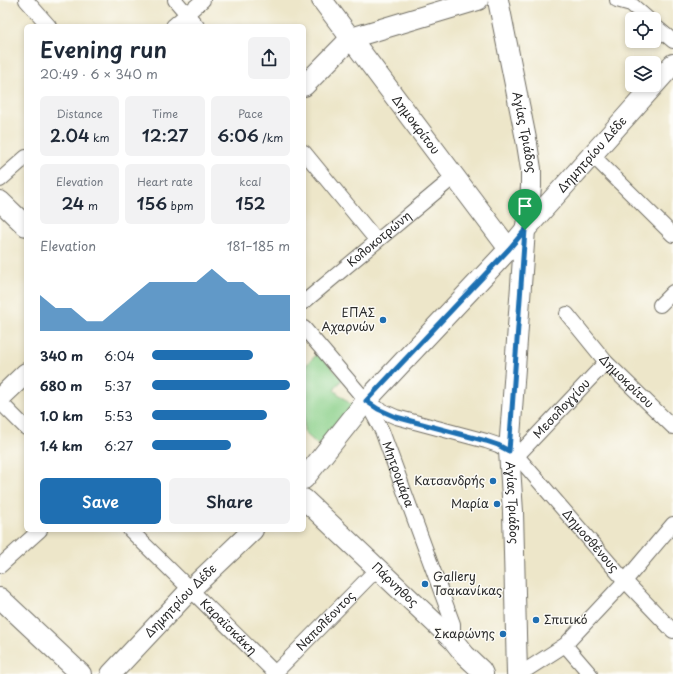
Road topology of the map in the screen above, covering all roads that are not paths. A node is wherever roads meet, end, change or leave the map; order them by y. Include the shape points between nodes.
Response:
1 (26, 0) edge
2 (175, 0) edge
3 (203, 0) edge
4 (322, 0) edge
5 (478, 0) edge
6 (498, 0) edge
7 (617, 0) edge
8 (632, 2) edge
9 (439, 5) edge
10 (641, 12) edge
11 (187, 14) junction
12 (46, 24) edge
13 (175, 24) edge
14 (195, 24) edge
15 (661, 31) edge
16 (351, 38) junction
17 (673, 41) edge
18 (673, 64) edge
19 (306, 84) edge
20 (306, 154) edge
21 (592, 155) junction
22 (24, 159) edge
23 (454, 176) junction
24 (0, 180) edge
25 (0, 201) edge
26 (24, 224) edge
27 (525, 230) junction
28 (673, 234) edge
29 (377, 242) junction
30 (509, 249) junction
31 (673, 292) edge
32 (306, 300) edge
33 (660, 305) dead end
34 (567, 314) dead end
35 (306, 330) edge
36 (606, 362) junction
37 (24, 375) edge
38 (0, 398) edge
39 (366, 401) junction
40 (0, 402) edge
41 (24, 426) edge
42 (673, 427) edge
43 (513, 453) junction
44 (306, 476) edge
45 (306, 501) edge
46 (673, 524) edge
47 (38, 532) edge
48 (132, 532) edge
49 (251, 532) edge
50 (0, 566) edge
51 (377, 569) junction
52 (624, 581) junction
53 (190, 590) junction
54 (0, 598) edge
55 (673, 630) edge
56 (453, 640) junction
57 (565, 645) junction
58 (81, 674) edge
59 (111, 674) edge
60 (275, 674) edge
61 (482, 674) edge
62 (517, 674) edge
63 (520, 674) edge
64 (590, 674) edge

1 - 12 street
2 - 11 street
3 - 11 street
4 - 16 street, Δημοκρίτου
5 - 9 street
6 - 27 street, Αγίας Τριάδος via 531,169 529,211
7 - 8 street
8 - 10 street
9 - 16 street
11 - 13 street
11 - 14 street
15 - 17 street
16 - 19 street
16 - 23 street, Δημοκρίτου
18 - 21 street, Δημητρίου Δέδε
20 - 29 street
21 - 27 street, Δημητρίου Δέδε
21 - 28 street
22 - 24 street
23 - 29 street, Κολοκοτρώνη
23 - 30 street, Δημοκρίτου
25 - 26 street
27 - 30 street, Δημητρίου Δέδε
27 - 43 street, Αγίας Τριάδος
29 - 32 street, Κολοκοτρώνη
30 - 39 street, Δημητρίου Δέδε
31 - 33 street
34 - 36 street, Δημοκρίτου
35 - 39 street, Μητρομάρα
36 - 42 street, Δημοκρίτου
36 - 43 street, Μεσολογγίου
37 - 38 street
39 - 43 street via 396,417 486,441
39 - 44 street, Δημητρίου Δέδε
39 - 56 street, Μητρομάρα via 382,432 453,624
40 - 41 street
43 - 52 street, Δημοσθένους
43 - 62 street, Αγίας Τριάδος
45 - 51 street, Πάρνηθος
46 - 52 street
47 - 50 street
48 - 53 street, Καραϊσκάκη
49 - 53 street, Δημητρίου Δέδε
51 - 56 street, Πάρνηθος
51 - 60 street, Ναπολέοντος
52 - 55 street, Δημοσθένους
52 - 57 street
53 - 59 street, Δημητρίου Δέδε
53 - 60 street, Καραϊσκάκη
54 - 58 street
56 - 61 street, Πάρνηθος
57 - 63 street
57 - 64 street

